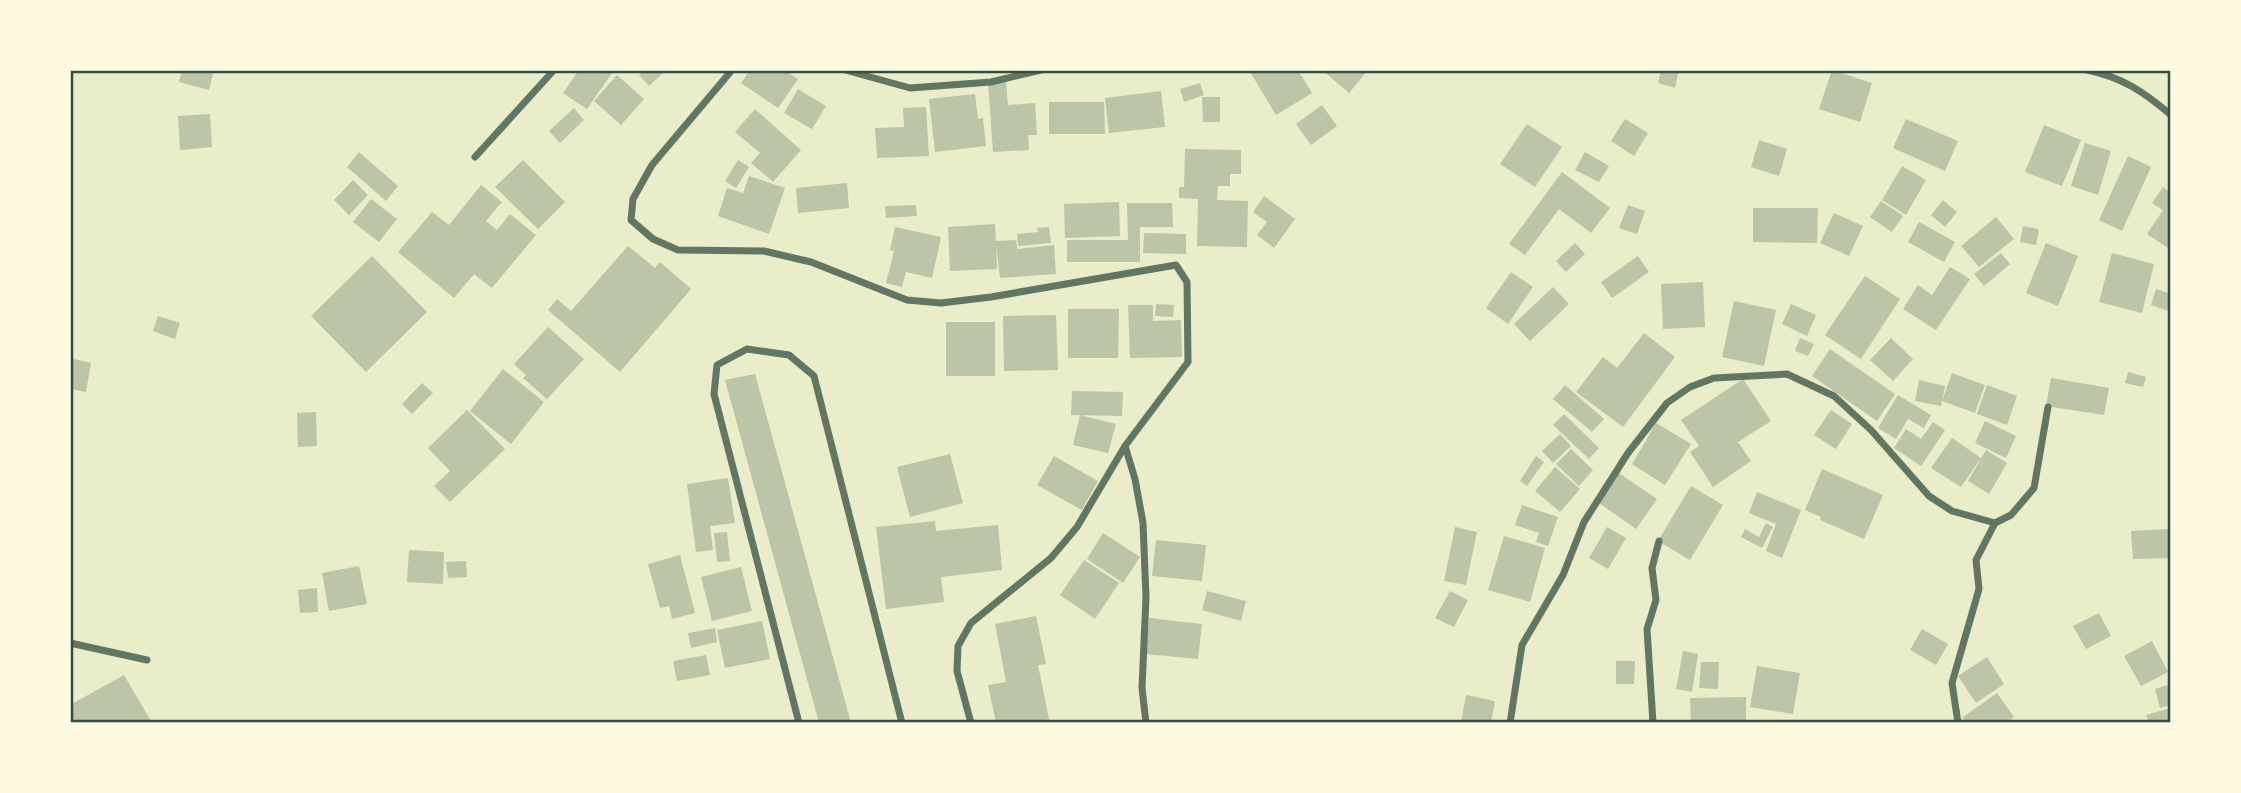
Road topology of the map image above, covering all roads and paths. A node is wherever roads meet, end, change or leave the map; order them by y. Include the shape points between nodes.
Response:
1 (554, 70) edge
2 (732, 70) edge
3 (845, 70) edge
4 (1041, 70) edge
5 (2087, 70) edge
6 (2171, 115) edge
7 (475, 157) dead end
8 (2048, 407) dead end
9 (1125, 446) junction
10 (1995, 523) junction
11 (1659, 541) dead end
12 (70, 643) edge
13 (147, 660) dead end
14 (799, 723) edge
15 (902, 723) edge
16 (971, 723) edge
17 (1146, 723) edge
18 (1510, 723) edge
19 (1653, 723) edge
20 (1958, 723) edge

1 - 7 street
2 - 9 street via 652,165 633,199 631,220 653,239 678,250 764,251 811,262 907,300 941,303 1176,265 1187,282 1188,362
3 - 4 street via 910,88 991,82
5 - 6 street via 2108,74 2143,91
8 - 10 street via 2034,488 2011,515
9 - 16 street via 1077,527 1051,558 971,623 958,646 957,671
9 - 17 street via 1143,523
10 - 18 street via 1952,511 1929,496 1834,396 1787,374 1714,378 1690,387 1659,413 1584,522 1563,575 1522,645
10 - 20 street via 1976,561 1979,589 1952,682
11 - 19 street via 1652,568 1656,600 1647,629
12 - 13 street
14 - 15 street via 714,394 717,365 747,349 789,355 814,376

